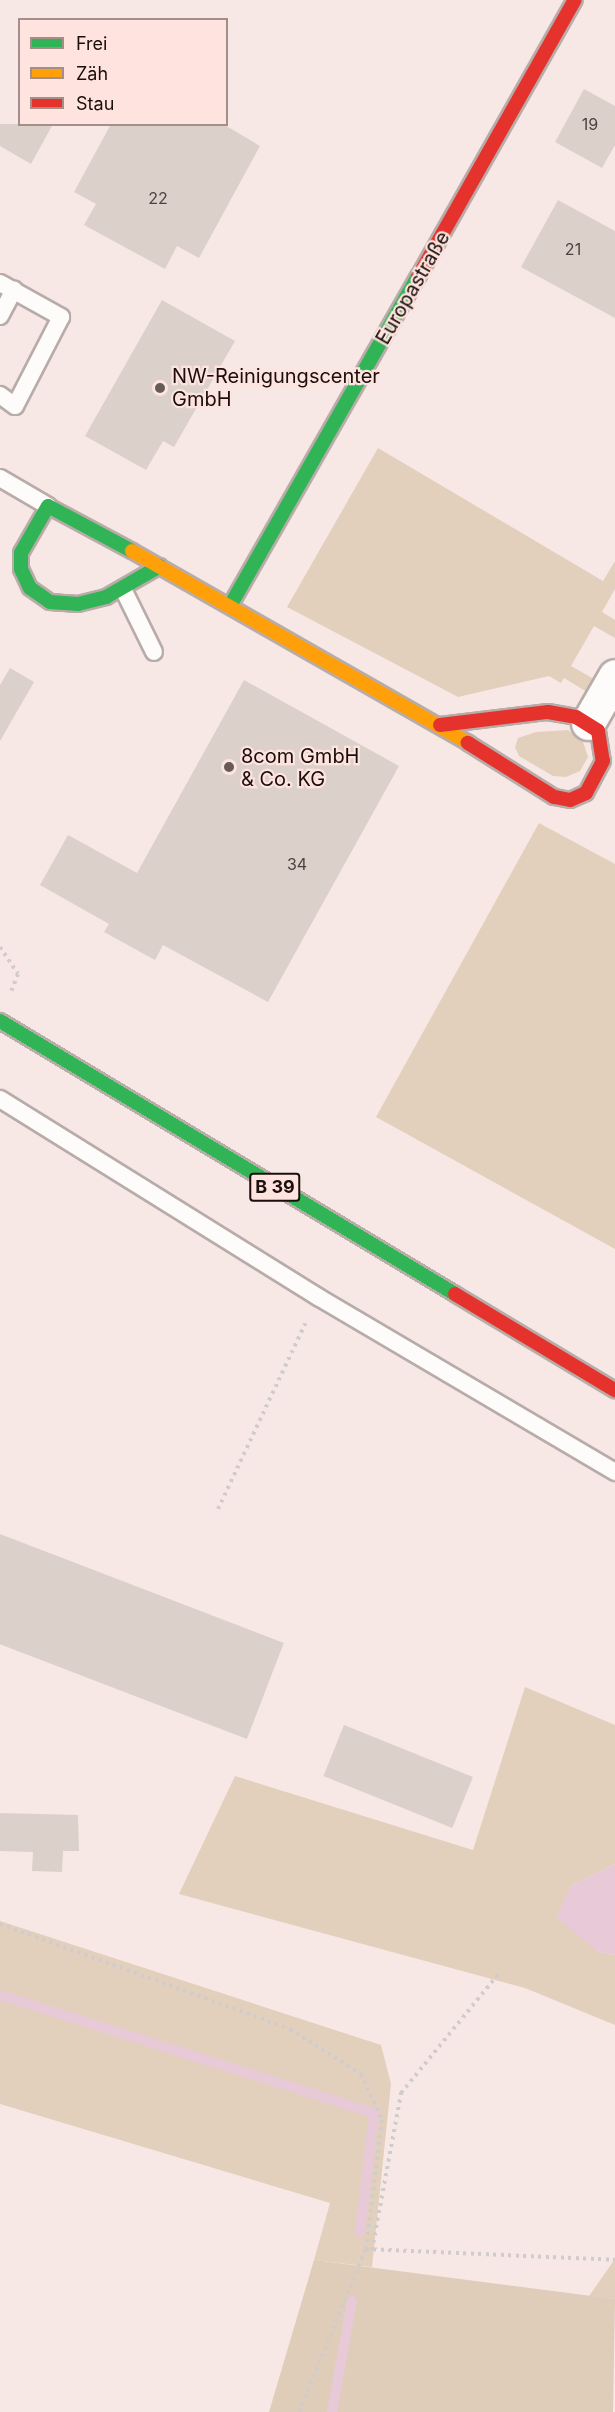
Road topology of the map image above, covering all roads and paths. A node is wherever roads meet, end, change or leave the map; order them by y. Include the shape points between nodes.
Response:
1 (575, 0) edge
2 (7, 286) edge
3 (0, 316) edge
4 (0, 395) edge
5 (0, 478) edge
6 (48, 506) junction
7 (160, 566) junction
8 (123, 589) junction
9 (230, 606) junction
10 (154, 652) dead end
11 (615, 676) edge
12 (588, 723) junction
13 (440, 725) junction
14 (0, 947) edge
15 (9, 995) dead end
16 (0, 1021) edge
17 (0, 1099) edge
18 (318, 1297) junction
19 (615, 1390) edge
20 (615, 1472) edge
21 (218, 1509) dead end
22 (0, 1924) edge
23 (500, 1972) dead end
24 (366, 2249) junction
25 (372, 2250) junction
26 (615, 2260) edge
27 (299, 2412) edge

1 - 9 street, Europastraße
2 - 3 lane
2 - 4 lane via 61,317 15,406
5 - 6 lane
6 - 7 street
6 - 8 street via 21,553 21,569 30,588 50,602 78,604
7 - 8 street
7 - 9 street
8 - 10 lane
9 - 13 street
11 - 12 street
12 - 13 street via 548,712
12 - 13 street via 603,745 603,761 586,793 570,800 554,797
14 - 15 path via 18,974
16 - 19 street, B 39
17 - 18 lane
18 - 20 lane
18 - 21 path
22 - 24 path via 290,2029 361,2074 382,2120
23 - 25 path via 401,2093
24 - 25 path
24 - 27 path
25 - 26 path

